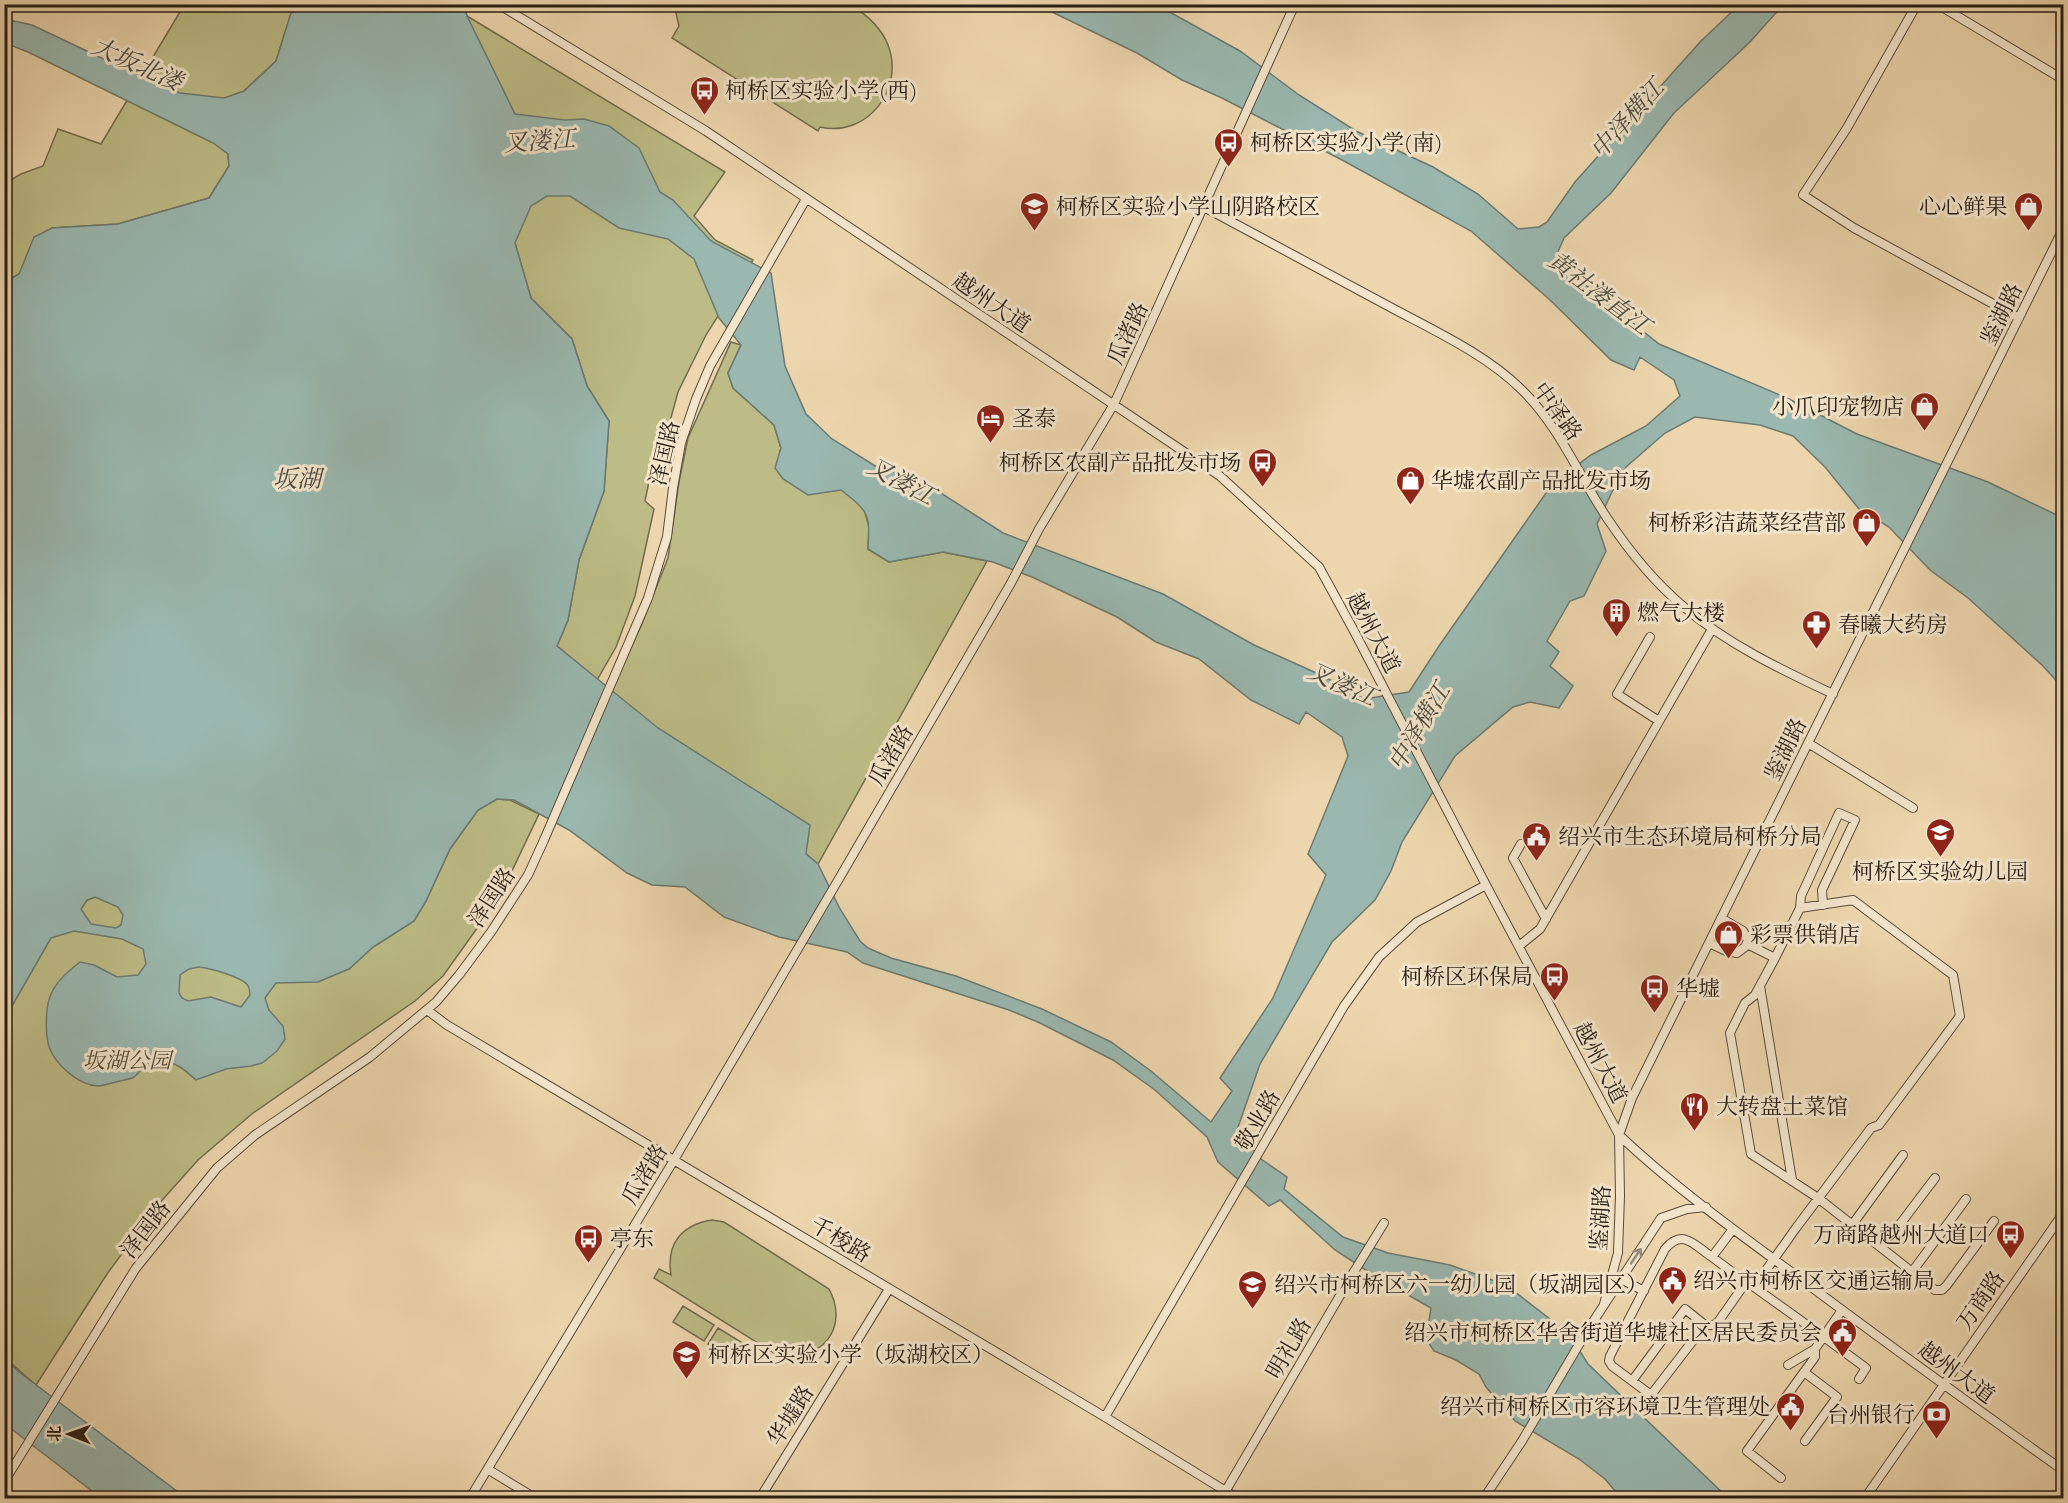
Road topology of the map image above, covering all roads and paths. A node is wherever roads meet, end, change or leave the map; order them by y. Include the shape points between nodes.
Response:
1 (498, 4) edge
2 (1294, 4) edge
3 (1917, 4) edge
4 (1937, 4) edge
5 (2064, 80) edge
6 (806, 199) junction
7 (1204, 207) junction
8 (2064, 227) edge
9 (2019, 318) junction
10 (1114, 404) junction
11 (1712, 629) junction
12 (1650, 637) dead end
13 (1833, 694) junction
14 (1659, 721) junction
15 (1808, 743) junction
16 (1913, 808) dead end
17 (1521, 843) dead end
18 (1486, 885) junction
19 (1823, 905) junction
20 (1800, 908) junction
21 (1721, 918) junction
22 (1546, 920) junction
23 (1709, 943) junction
24 (1747, 944) junction
25 (1519, 946) junction
26 (1775, 958) junction
27 (1760, 986) junction
28 (427, 1010) junction
29 (1619, 1134) junction
30 (1903, 1155) dead end
31 (674, 1160) junction
32 (1935, 1178) dead end
33 (1792, 1180) junction
34 (1818, 1198) junction
35 (1966, 1199) dead end
36 (1706, 1207) junction
37 (2064, 1212) edge
38 (1994, 1221) dead end
39 (1384, 1223) dead end
40 (1852, 1225) junction
41 (1733, 1229) junction
42 (1882, 1248) junction
43 (1712, 1257) junction
44 (1774, 1259) junction
45 (1912, 1272) junction
46 (1621, 1279) junction
47 (889, 1289) junction
48 (1644, 1291) junction
49 (1604, 1304) junction
50 (1842, 1310) junction
51 (1705, 1324) junction
52 (1814, 1330) dead end
53 (1824, 1336) junction
54 (1815, 1349) junction
55 (1788, 1365) dead end
56 (1804, 1372) junction
57 (1858, 1379) dead end
58 (1632, 1381) junction
59 (1942, 1385) junction
60 (1105, 1417) junction
61 (1805, 1441) dead end
62 (489, 1470) junction
63 (2064, 1471) edge
64 (1781, 1478) dead end
65 (4, 1482) edge
66 (1225, 1491) junction
67 (470, 1498) edge
68 (535, 1498) edge
69 (760, 1498) edge
70 (1236, 1498) edge
71 (1484, 1498) edge
72 (1865, 1498) edge

1 - 6 street, 越州大道 via 706,131
2 - 7 street, 瓜渚路
3 - 9 street via 1847,129 1803,195 1854,228
4 - 5 street
6 - 10 street, 越州大道
6 - 28 street, 泽国路 via 710,366 696,399 673,489 667,537 648,598 528,875 459,975
7 - 10 street, 瓜渚路
7 - 11 street, 中泽路 via 1447,338 1501,372 1547,418 1638,562 1683,607
8 - 9 street, 鉴湖路
9 - 13 street, 鉴湖路
10 - 18 street, 越州大道 via 1220,476 1319,567
10 - 31 street, 瓜渚路
11 - 13 street, 中泽路
11 - 14 street
12 - 14 street via 1617,694
13 - 15 street, 鉴湖路
14 - 22 street
15 - 16 street
15 - 21 street, 鉴湖路
17 - 22 street via 1513,858
18 - 25 street, 越州大道
18 - 60 street, 敬业路 via 1417,922 1379,957 1344,1006
19 - 20 street
19 - 20 street via 1822,890 1855,820 1839,813 1801,896
19 - 34 street via 1853,900 1953,975 1960,1016 1879,1125 1871,1128
20 - 26 street
21 - 23 street, 鉴湖路
21 - 24 street via 1743,931
22 - 25 street
23 - 24 street via 1737,952
23 - 29 street, 鉴湖路 via 1632,1098
24 - 26 street
25 - 29 street, 越州大道
26 - 27 street
27 - 33 street
27 - 33 street via 1745,1003 1731,1033 1751,1154
28 - 31 street, 千梭路
28 - 65 street, 泽国路 via 370,1057 255,1136 217,1168 136,1268
29 - 36 street, 越州大道 via 1648,1163
29 - 49 street, 鉴湖路 via 1618,1253
30 - 40 street
31 - 47 street, 千梭路
31 - 62 street, 瓜渚路
32 - 42 street
33 - 34 street
34 - 40 street
34 - 44 street
35 - 45 street
36 - 41 street, 越州大道
46 -> 36 street via 1661,1218
37 - 59 street, 万商路
38 - 45 street via 1942,1290 1930,1287
39 - 66 street, 明礼路
40 - 42 street
41 - 43 street
41 - 44 street, 越州大道
42 - 45 street
43 - 48 street via 1678,1238 1665,1249
43 - 51 street via 1744,1285 1718,1322
44 - 50 street, 越州大道
44 - 52 street via 1754,1287
46 - 48 street
46 - 49 street
47 - 60 street, 千梭路
47 - 69 street, 华墟路
48 - 58 street via 1609,1361
49 - 71 street
50 - 53 street
50 - 59 street, 越州大道
51 - 58 street via 1651,1395
51 - 58 street via 1685,1309
53 - 54 street
53 - 57 street via 1866,1368
54 - 55 street
54 - 56 street via 1815,1357
56 - 61 street via 1837,1397
56 - 64 street via 1748,1451
59 - 63 street, 越州大道
59 - 72 street, 万商路
60 - 66 street, 千梭路
62 - 67 street, 瓜渚路
62 - 68 street
66 - 70 street, 千梭路

